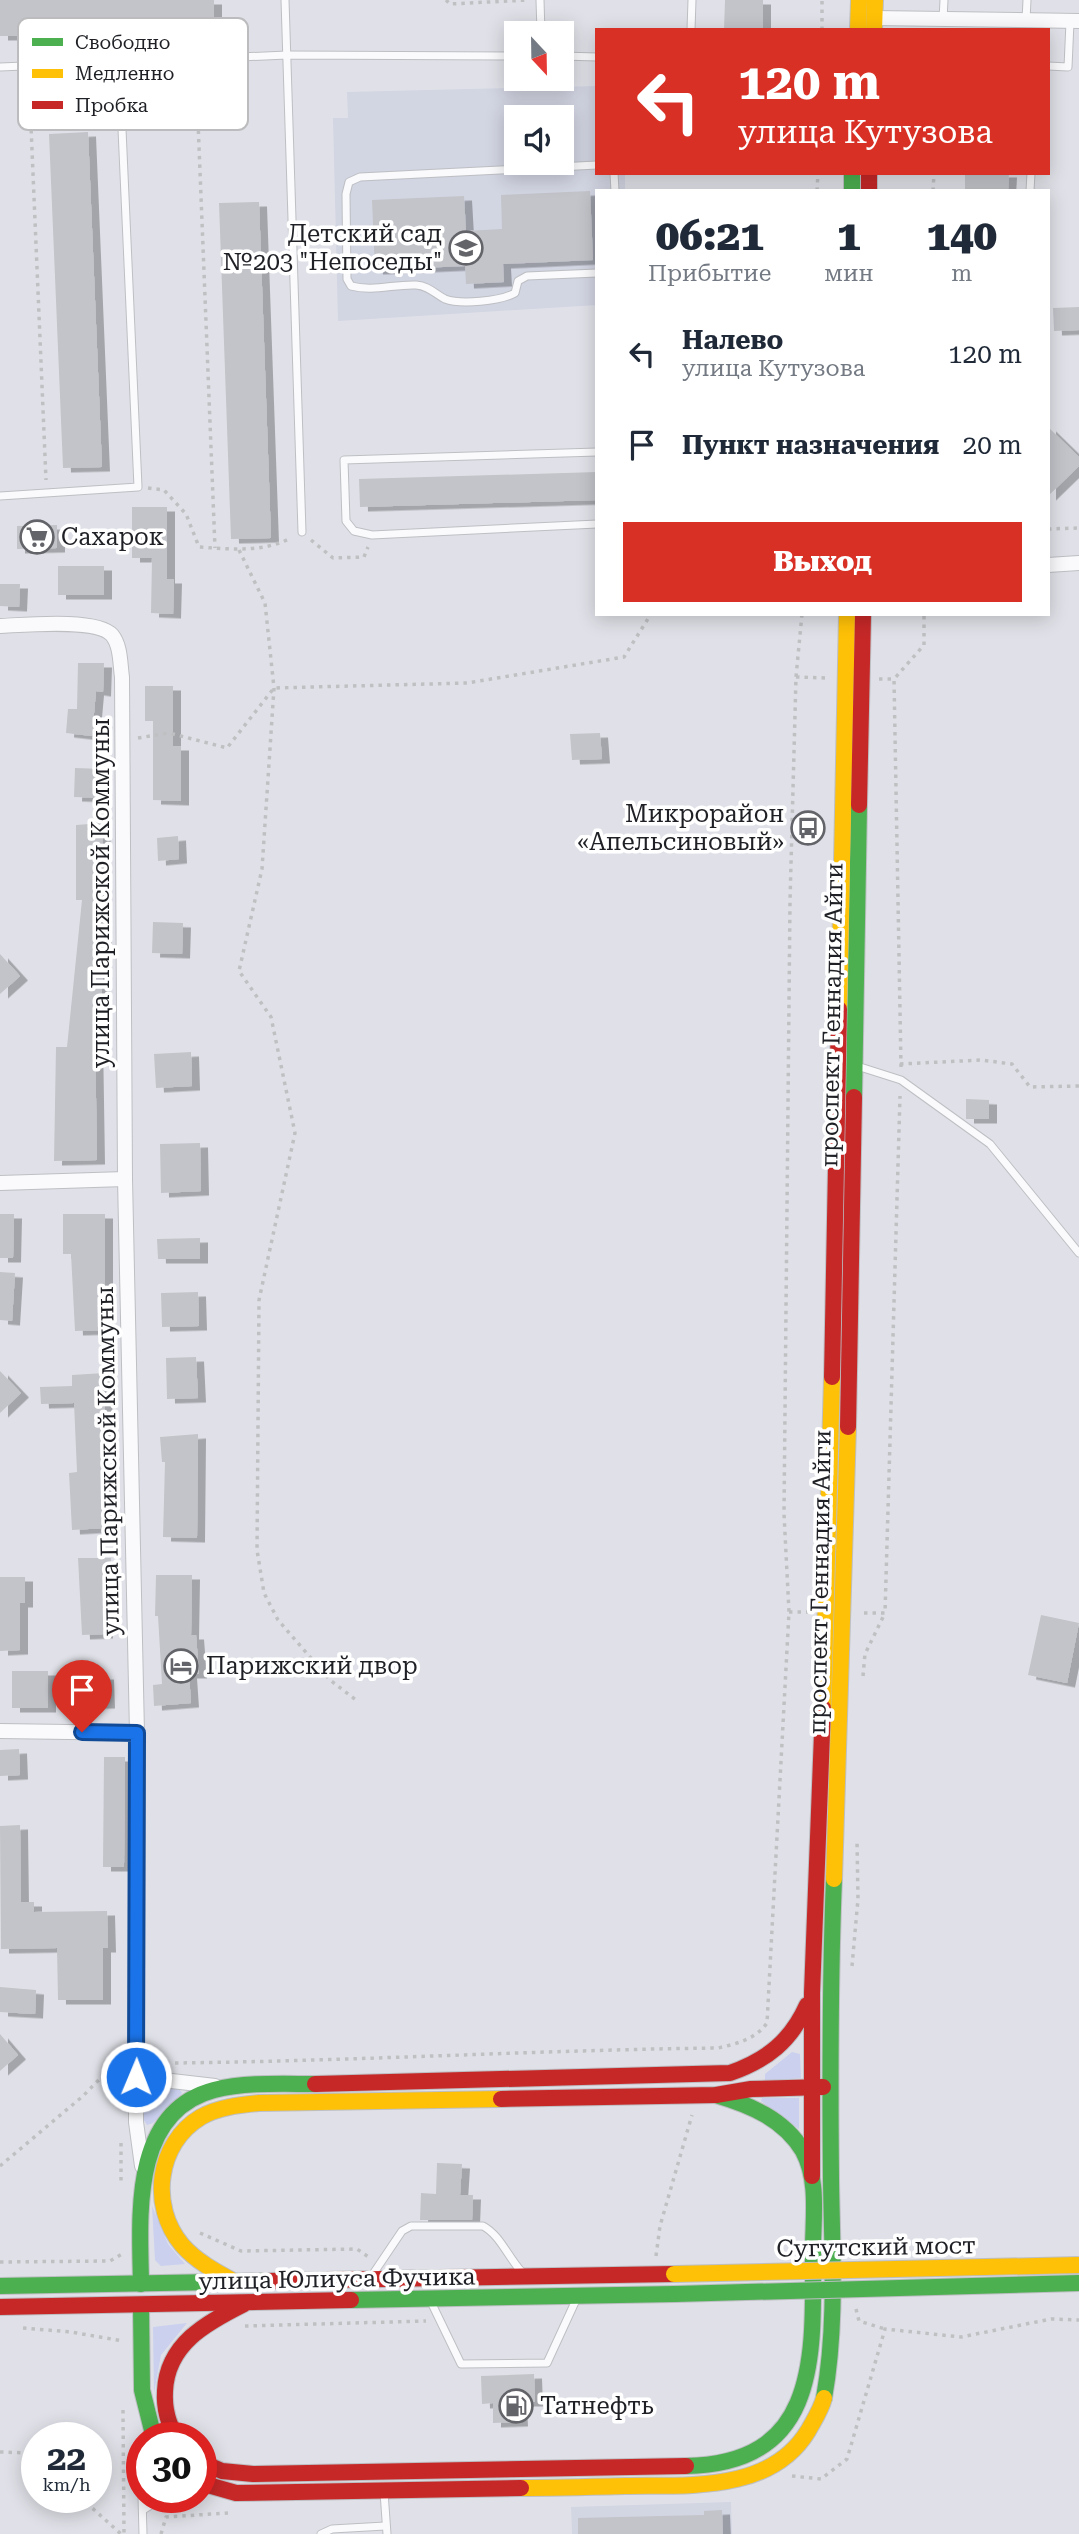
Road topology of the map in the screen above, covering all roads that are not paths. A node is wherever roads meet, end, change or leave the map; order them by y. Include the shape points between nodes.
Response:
1 (285, 0) edge
2 (540, 0) edge
3 (692, 0) edge
4 (859, 0) edge
5 (874, 0) edge
6 (944, 0) edge
7 (1027, 0) edge
8 (943, 19) junction
9 (1026, 20) junction
10 (541, 21) edge
11 (1075, 21) edge
12 (874, 24) edge
13 (691, 28) edge
14 (858, 28) edge
15 (287, 55) junction
16 (504, 56) edge
17 (574, 56) edge
18 (248, 57) edge
19 (595, 57) edge
20 (18, 66) edge
21 (1050, 66) edge
22 (0, 67) edge
23 (122, 130) edge
24 (595, 165) edge
25 (595, 273) edge
26 (595, 452) edge
27 (0, 496) edge
28 (595, 524) edge
29 (302, 532) road end
30 (1079, 564) edge
31 (1050, 565) edge
32 (846, 616) edge
33 (863, 616) edge
34 (0, 625) edge
35 (853, 1065) junction
36 (125, 1179) junction
37 (0, 1183) edge
38 (1079, 1253) edge
39 (0, 1731) edge
40 (137, 1733) junction
41 (812, 1993) junction
42 (136, 2077) junction
43 (810, 2087) junction
44 (828, 2087) junction
45 (226, 2088) junction
46 (716, 2095) junction
47 (143, 2172) junction
48 (812, 2176) junction
49 (1079, 2265) edge
50 (674, 2274) joint
51 (526, 2277) junction
52 (368, 2279) junction
53 (235, 2282) junction
54 (1079, 2283) edge
55 (141, 2284) junction
56 (0, 2286) edge
57 (675, 2294) joint
58 (578, 2296) junction
59 (430, 2300) junction
60 (244, 2304) junction
61 (141, 2305) junction
62 (0, 2307) edge
63 (146, 2415) junction
64 (145, 2422) edge
65 (148, 2422) edge
66 (170, 2422) edge
67 (217, 2469) edge
68 (383, 2472) junction
69 (217, 2490) edge
70 (384, 2491) junction
71 (143, 2513) edge
72 (386, 2530) edge
73 (143, 2534) edge
74 (321, 2534) edge

1 - 15 lane
2 - 10 lane
3 - 13 lane
4 - 14 main road
5 - 12 main road
6 - 8 lane
7 - 9 lane
8 - 9 street
8 - 12 street
9 - 11 street
11 - 21 lane via 1068,67
15 - 16 lane
15 - 18 lane
15 - 29 lane
17 - 19 lane
20 - 22 lane
23 - 27 lane via 138,487
24 - 25 lane via 360,177 349,182 346,194 347,279 351,286 363,290 415,285 458,301 507,297 527,276
26 - 28 lane via 344,460 346,521 354,531 372,535
30 - 31 street
32 - 41 main road, проспект Геннадия Айги via 827,1612
33 - 35 main road, проспект Геннадия Айги
34 - 36 street, улица Парижской Коммуны via 86,625 113,636 122,677
35 - 38 lane via 901,1080 990,1144
35 - 44 main road, проспект Геннадия Айги via 844,1599
36 - 37 street
36 - 40 street, улица Парижской Коммуны
39 - 40 street
40 - 42 street, улица Парижской Коммуны
41 - 43 main road, проспект Геннадия Айги
41 - 45 main road via 799,2025 779,2049 756,2065 730,2073
42 - 45 street
42 - 47 street, улица Парижской Коммуны
43 - 44 main road
43 - 46 main road
43 - 48 main road, проспект Геннадия Айги
44 - 70 main road, проспект Геннадия Айги via 830,2363 822,2407 801,2442 758,2473 711,2485
45 - 47 main road via 206,2093 174,2113 151,2145
46 - 48 main road via 740,2101 781,2124 804,2154
46 - 53 main road via 259,2103 213,2111 196,2120 171,2148 161,2194 169,2225 190,2253
47 - 55 main road, улица Парижской Коммуны
48 - 68 main road, проспект Геннадия Айги via 814,2294 806,2393 775,2440 752,2456 702,2466
49 - 50 main road, Сугутский мост, bridge
50 - 51 main road, улица Юлиуса Фучика
51 - 52 main road, улица Юлиуса Фучика
51 - 52 lane via 492,2231 483,2226 411,2226 402,2231
52 - 53 main road, улица Юлиуса Фучика
53 - 55 main road, улица Юлиуса Фучика
54 - 57 main road, Сугутский мост, bridge
55 - 56 main road, улица Юлиуса Фучика
57 - 58 main road, улица Юлиуса Фучика
58 - 59 main road, улица Юлиуса Фучика
58 - 59 lane via 547,2363 461,2364
59 - 60 main road, улица Юлиуса Фучика
60 - 61 main road, улица Юлиуса Фучика
60 - 66 main road via 194,2332 177,2349 166,2367 165,2409
61 - 62 main road, улица Юлиуса Фучика
61 - 63 main road
63 - 64 lane
63 - 65 main road
67 - 68 main road, проспект Геннадия Айги via 253,2474
68 - 70 main road
69 - 70 main road, проспект Геннадия Айги
70 - 72 lane
71 - 73 lane
72 - 74 lane via 332,2529

